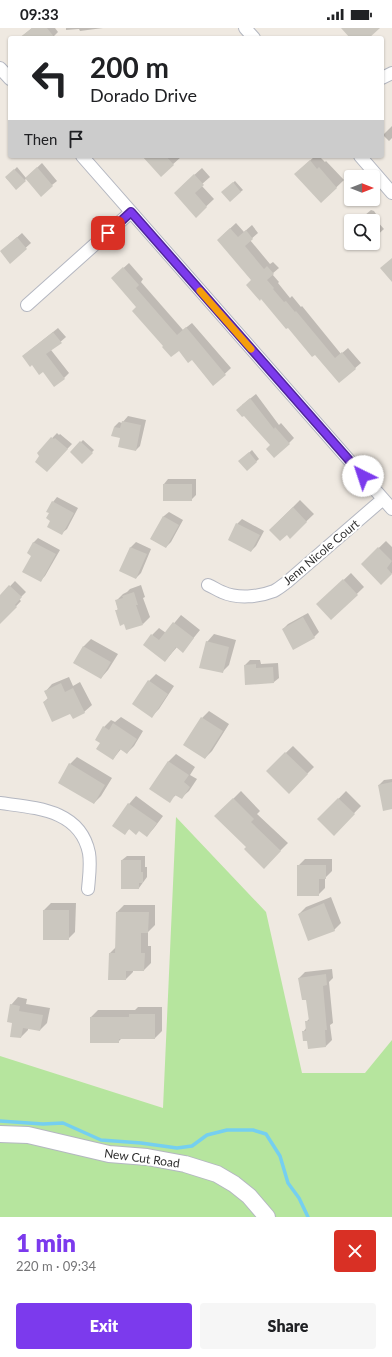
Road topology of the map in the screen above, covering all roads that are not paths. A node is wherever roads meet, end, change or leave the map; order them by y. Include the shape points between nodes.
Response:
1 (244, 28) edge
2 (252, 36) edge
3 (0, 68) edge
4 (8, 77) edge
5 (84, 158) edge
6 (362, 158) edge
7 (392, 193) edge
8 (131, 212) junction
9 (27, 305) dead end
10 (383, 499) junction
11 (392, 509) edge
12 (208, 585) dead end
13 (0, 803) edge
14 (88, 889) dead end
15 (0, 1134) edge
16 (267, 1217) edge

1 - 2 street
3 - 4 street
5 - 8 street
6 - 7 street
8 - 9 street
8 - 10 street
10 - 11 street
10 - 12 street, Jenn Nicole Court via 274,591 258,595 231,595
13 - 14 street via 41,809 68,819 79,830 88,852
15 - 16 street, New Cut Road via 28,1135 109,1154 185,1164 217,1174 234,1184 250,1196

